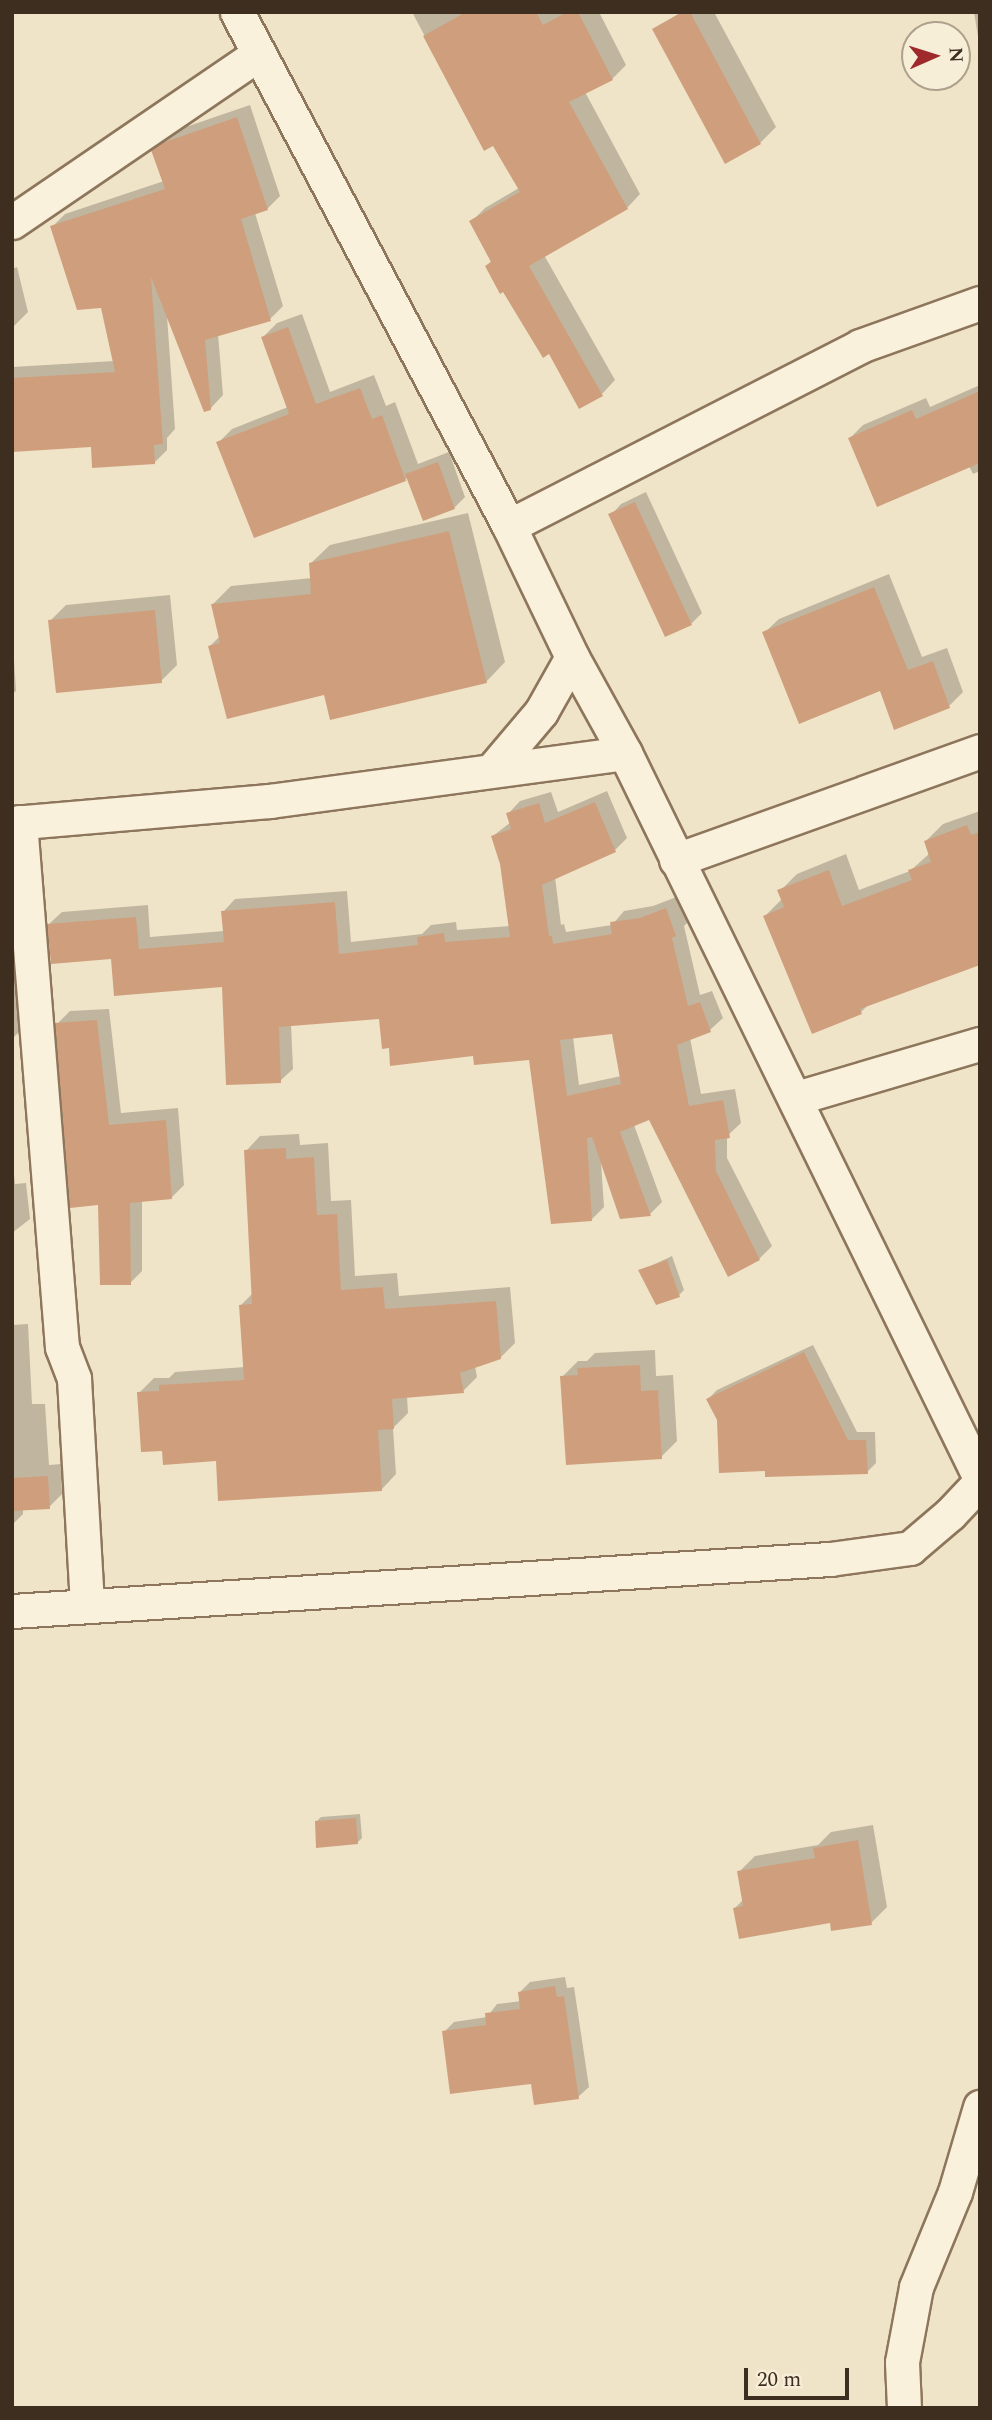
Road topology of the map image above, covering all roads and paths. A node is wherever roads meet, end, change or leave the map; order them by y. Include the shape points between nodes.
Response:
1 (237, 12) edge
2 (258, 54) junction
3 (12, 222) edge
4 (980, 303) edge
5 (509, 526) junction
6 (572, 657) junction
7 (980, 751) edge
8 (625, 752) junction
9 (492, 770) junction
10 (16, 823) edge
11 (676, 860) junction
12 (980, 1044) edge
13 (796, 1098) junction
14 (980, 1480) edge
15 (87, 1606) junction
16 (12, 1611) edge
17 (980, 2107) edge
18 (904, 2408) edge

1 - 2 street
2 - 3 street
2 - 5 street
4 - 5 street via 860,346
5 - 6 street
6 - 8 street
6 - 9 street via 541,712
7 - 11 street
8 - 9 street
8 - 11 street
9 - 10 street via 270,801
10 - 15 street via 62,1347 74,1379
11 - 13 street
12 - 13 street
13 - 14 street
14 - 15 street via 910,1548 897,1550 830,1559 485,1583
15 - 16 street
17 - 18 street via 955,2192 916,2287 901,2362

